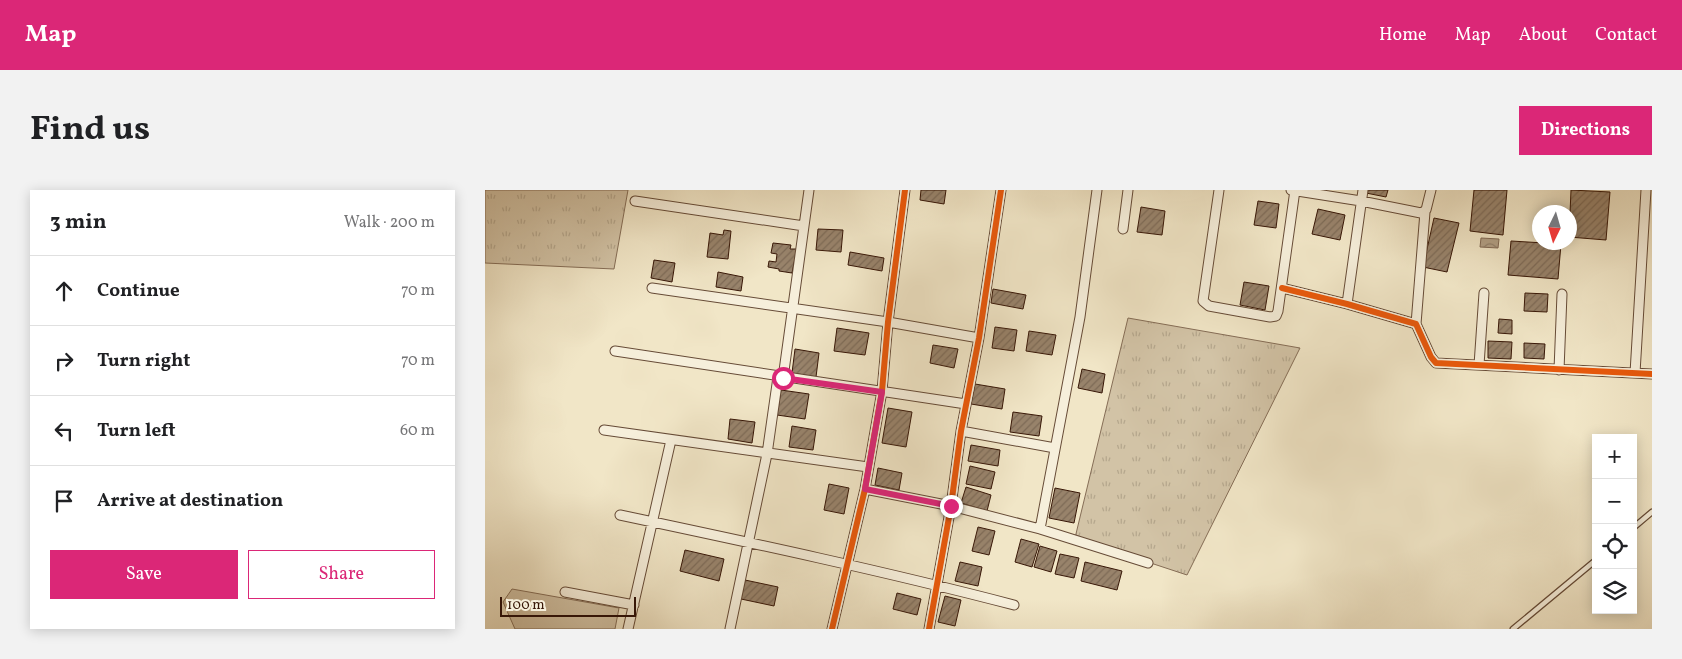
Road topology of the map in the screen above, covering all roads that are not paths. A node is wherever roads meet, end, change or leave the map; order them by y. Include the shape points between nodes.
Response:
1 (809, 190) edge
2 (905, 190) edge
3 (1001, 190) edge
4 (1097, 190) edge
5 (1128, 190) edge
6 (1219, 190) edge
7 (1294, 190) edge
8 (1363, 190) edge
9 (1431, 190) edge
10 (1646, 190) edge
11 (635, 201) dead end
12 (1361, 201) junction
13 (1425, 212) junction
14 (804, 226) junction
15 (1123, 229) dead end
16 (652, 288) dead end
17 (1282, 288) junction
18 (1483, 292) dead end
19 (1562, 294) dead end
20 (1347, 304) junction
21 (793, 308) junction
22 (888, 322) junction
23 (1416, 324) junction
24 (979, 338) junction
25 (615, 351) dead end
26 (1479, 365) junction
27 (1559, 370) junction
28 (1635, 373) junction
29 (1652, 374) edge
30 (780, 377) junction
31 (882, 392) junction
32 (966, 404) junction
33 (604, 430) dead end
34 (961, 431) junction
35 (671, 440) junction
36 (1055, 448) junction
37 (767, 454) junction
38 (868, 467) junction
39 (865, 489) junction
40 (951, 506) junction
41 (1652, 512) edge
42 (620, 515) dead end
43 (653, 522) junction
44 (1637, 525) edge
45 (1040, 529) junction
46 (749, 542) junction
47 (1592, 563) edge
48 (1149, 564) dead end
49 (847, 566) junction
50 (938, 585) junction
51 (565, 592) dead end
52 (634, 604) junction
53 (1014, 605) dead end
54 (628, 629) edge
55 (730, 629) edge
56 (832, 629) edge
57 (929, 629) edge
58 (1513, 629) edge

1 - 14 street
2 - 22 street
3 - 24 street
4 - 36 street via 1080,317
5 - 15 street
6 - 17 street via 1204,303 1274,317
7 - 12 street
7 - 17 street
8 - 12 street
9 - 13 street
10 - 28 street
11 - 14 street
12 - 13 street
12 - 20 street
13 - 23 street
14 - 21 street
16 - 21 street
17 - 20 street
18 - 26 street
19 - 27 street
20 - 23 street
21 - 22 street
21 - 30 street
22 - 24 street
22 - 31 street
23 - 26 street via 1436,363
24 - 32 street
25 - 30 street
26 - 27 street
27 - 28 street
28 - 29 street
30 - 31 street
30 - 37 street
31 - 32 street
31 - 38 street
32 - 34 street
33 - 35 street
34 - 36 street
34 - 40 street
35 - 37 street
35 - 43 street
36 - 45 street
37 - 38 street
37 - 46 street
38 - 39 street
39 - 40 street
39 - 49 street
40 - 45 street
40 - 50 street
41 - 44 lane
42 - 43 street
43 - 46 street
43 - 52 street
45 - 48 street
46 - 49 street
46 - 55 street
47 - 58 lane
49 - 50 street
49 - 56 street
50 - 53 street
50 - 57 street
51 - 52 street
52 - 54 street

